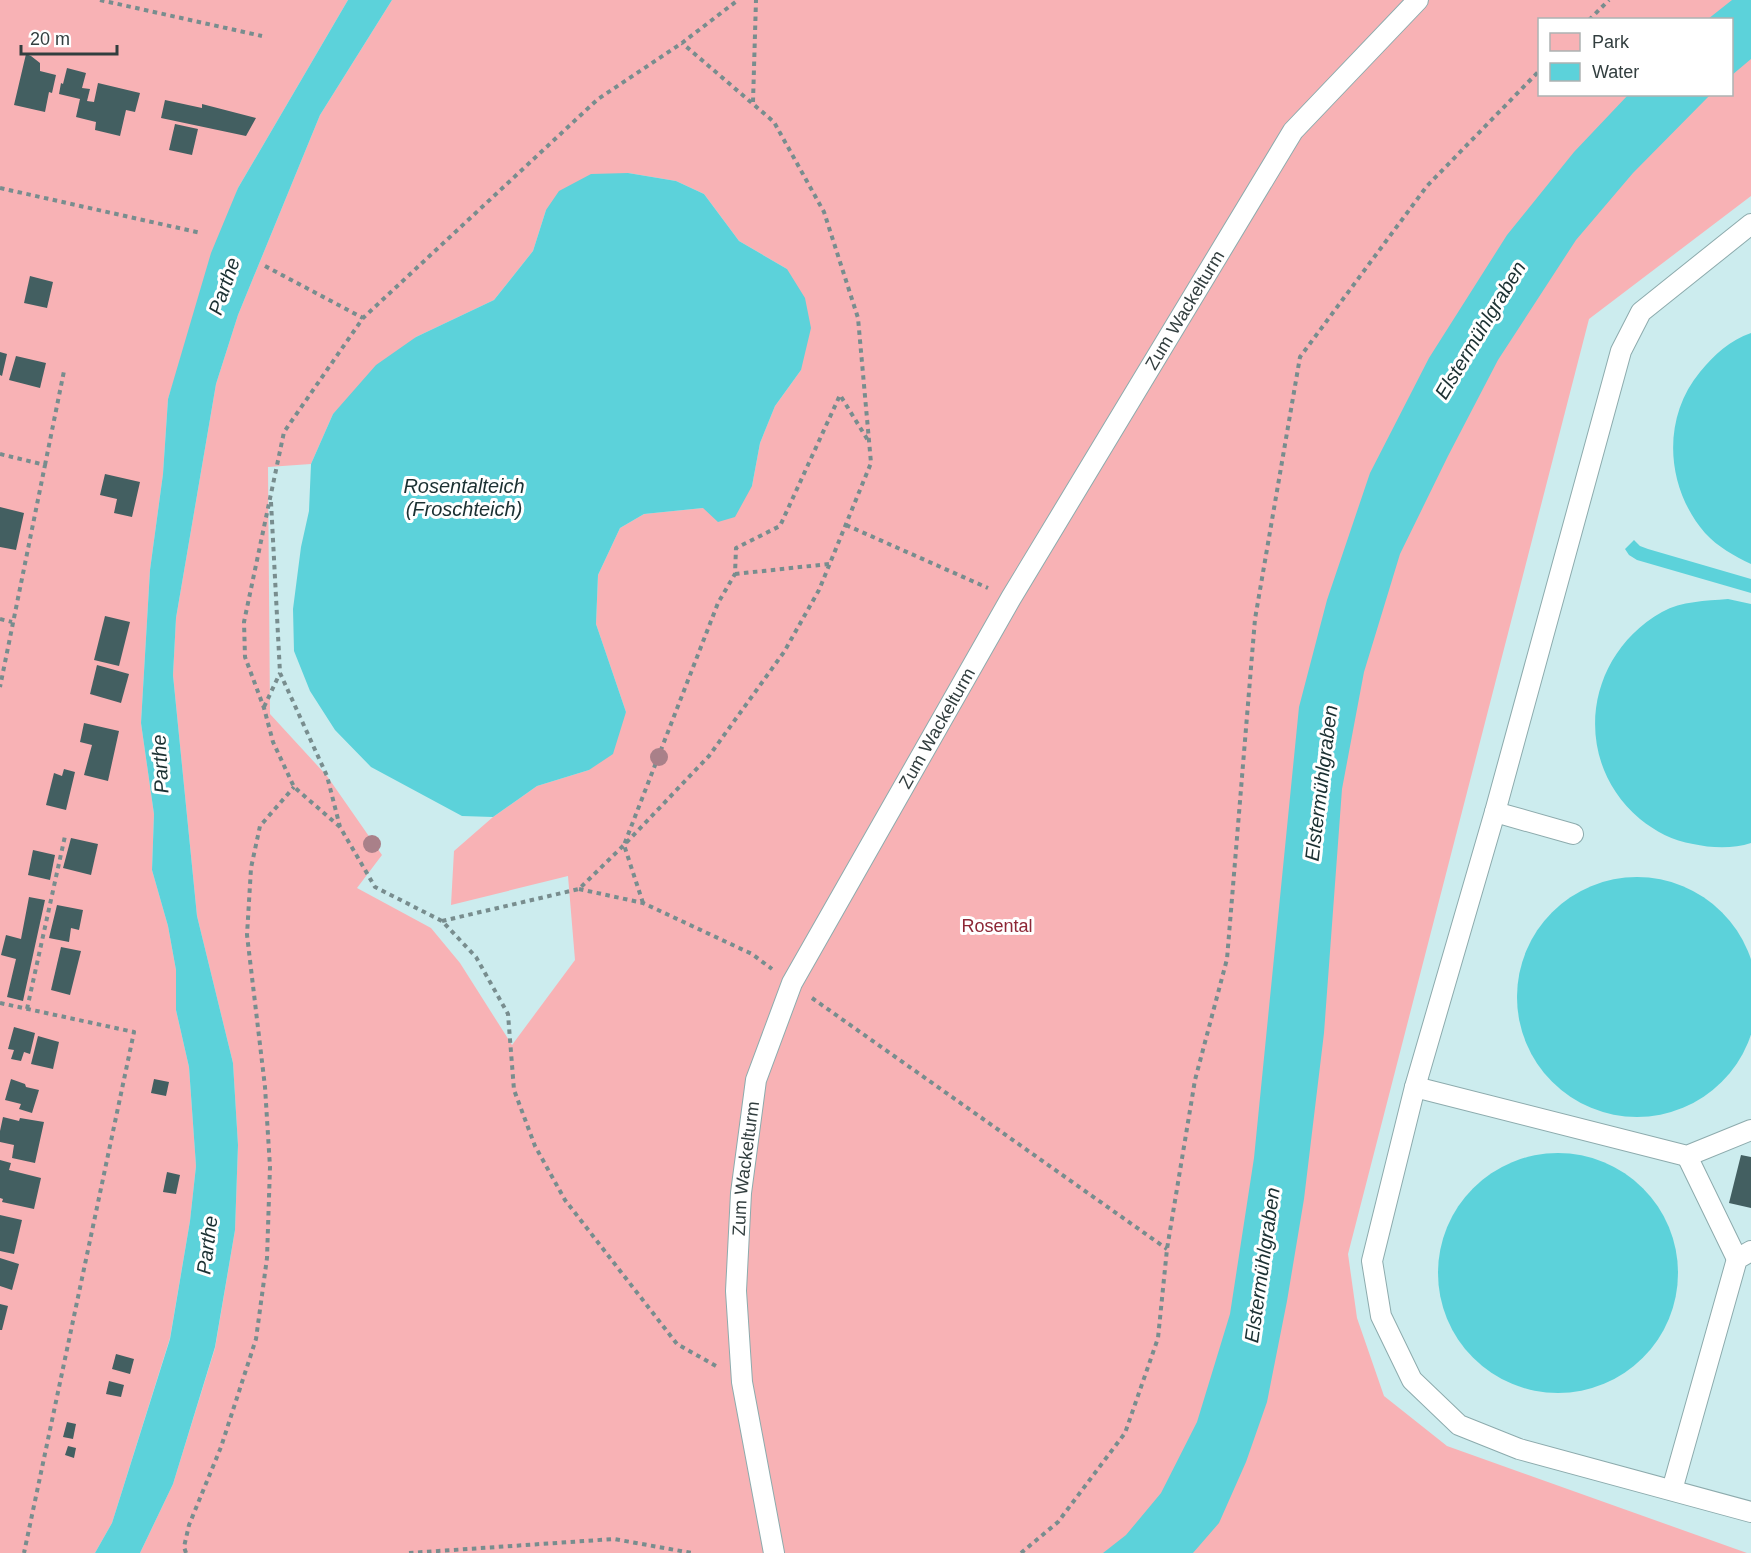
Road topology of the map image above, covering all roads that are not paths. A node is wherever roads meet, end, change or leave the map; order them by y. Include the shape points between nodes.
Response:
1 (1418, 0) edge
2 (1751, 224) edge
3 (1495, 812) junction
4 (1573, 834) dead end
5 (1415, 1087) junction
6 (1751, 1130) edge
7 (1687, 1156) junction
8 (1744, 1255) edge
9 (1672, 1490) junction
10 (1751, 1512) edge
11 (774, 1553) edge

1 - 11 lane, Zum Wackelturm via 1293,131 1011,598 792,983 756,1080 741,1193 736,1291 742,1382
2 - 3 lane via 1641,312 1621,351
3 - 4 lane
3 - 5 lane
5 - 7 lane
5 - 9 lane via 1371,1260 1381,1316 1412,1380 1459,1425 1519,1449
6 - 7 lane
7 - 8 lane
8 - 9 lane
9 - 10 lane

